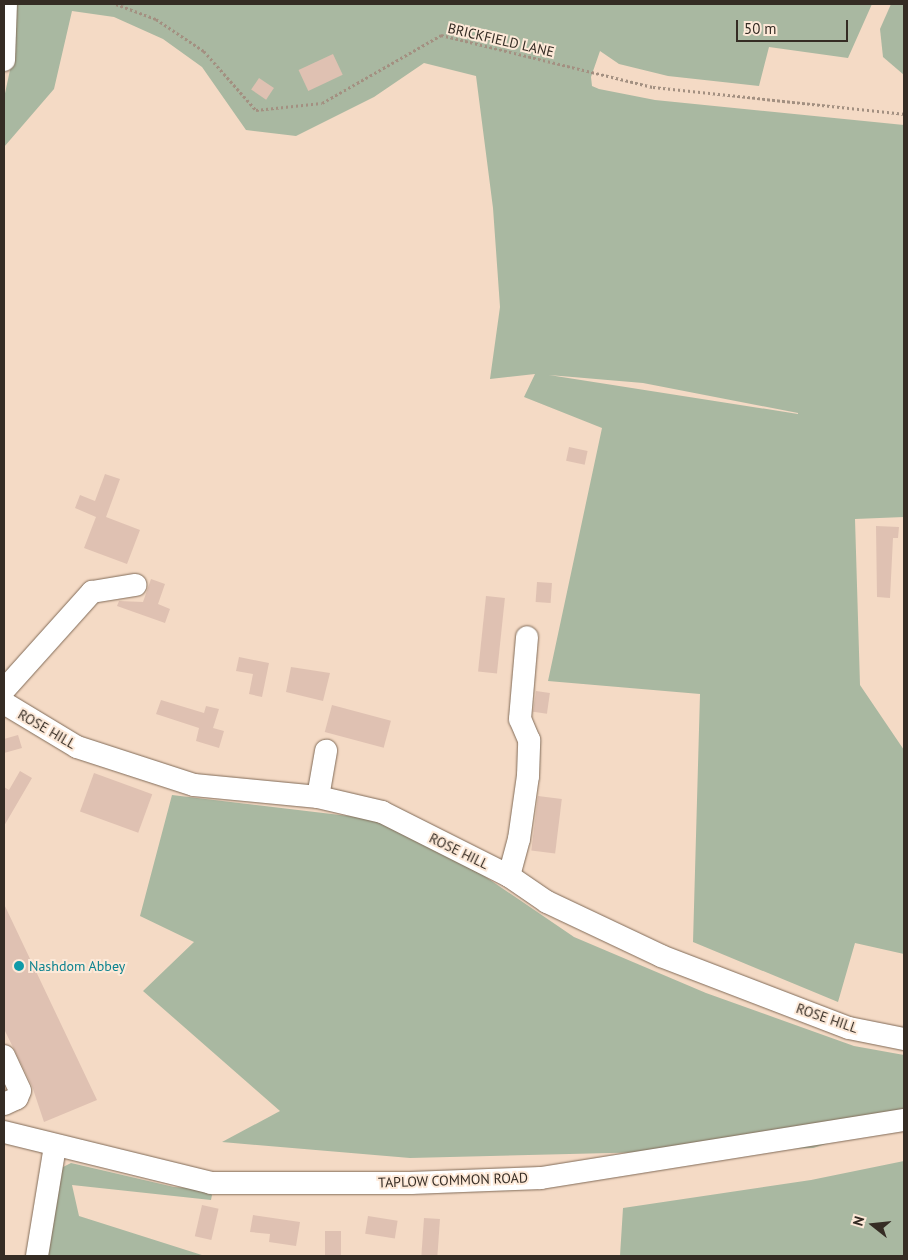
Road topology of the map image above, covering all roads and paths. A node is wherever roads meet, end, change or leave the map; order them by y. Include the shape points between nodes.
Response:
1 (6, 4) edge
2 (116, 4) edge
3 (4, 60) edge
4 (904, 114) edge
5 (135, 584) dead end
6 (527, 637) dead end
7 (4, 690) edge
8 (4, 703) edge
9 (326, 751) dead end
10 (318, 797) junction
11 (509, 876) junction
12 (904, 1038) edge
13 (4, 1056) edge
14 (4, 1104) edge
15 (904, 1120) edge
16 (4, 1132) edge
17 (55, 1146) junction
18 (36, 1256) edge

1 - 3 street
2 - 4 path, BRICKFIELD LANE via 156,19 204,51 256,110 322,103 441,35 653,88
5 - 7 street via 92,592
6 - 11 street via 520,719 529,740 528,766 519,839
8 - 10 street, ROSE HILL via 77,747 194,785
9 - 10 street
10 - 11 street, ROSE HILL via 382,812
11 - 12 street, ROSE HILL via 547,902 661,956 849,1028
13 - 14 street via 20,1091 17,1098
15 - 17 street, TAPLOW COMMON ROAD via 541,1178 411,1183 211,1183
16 - 17 street, TAPLOW COMMON ROAD
17 - 18 street

